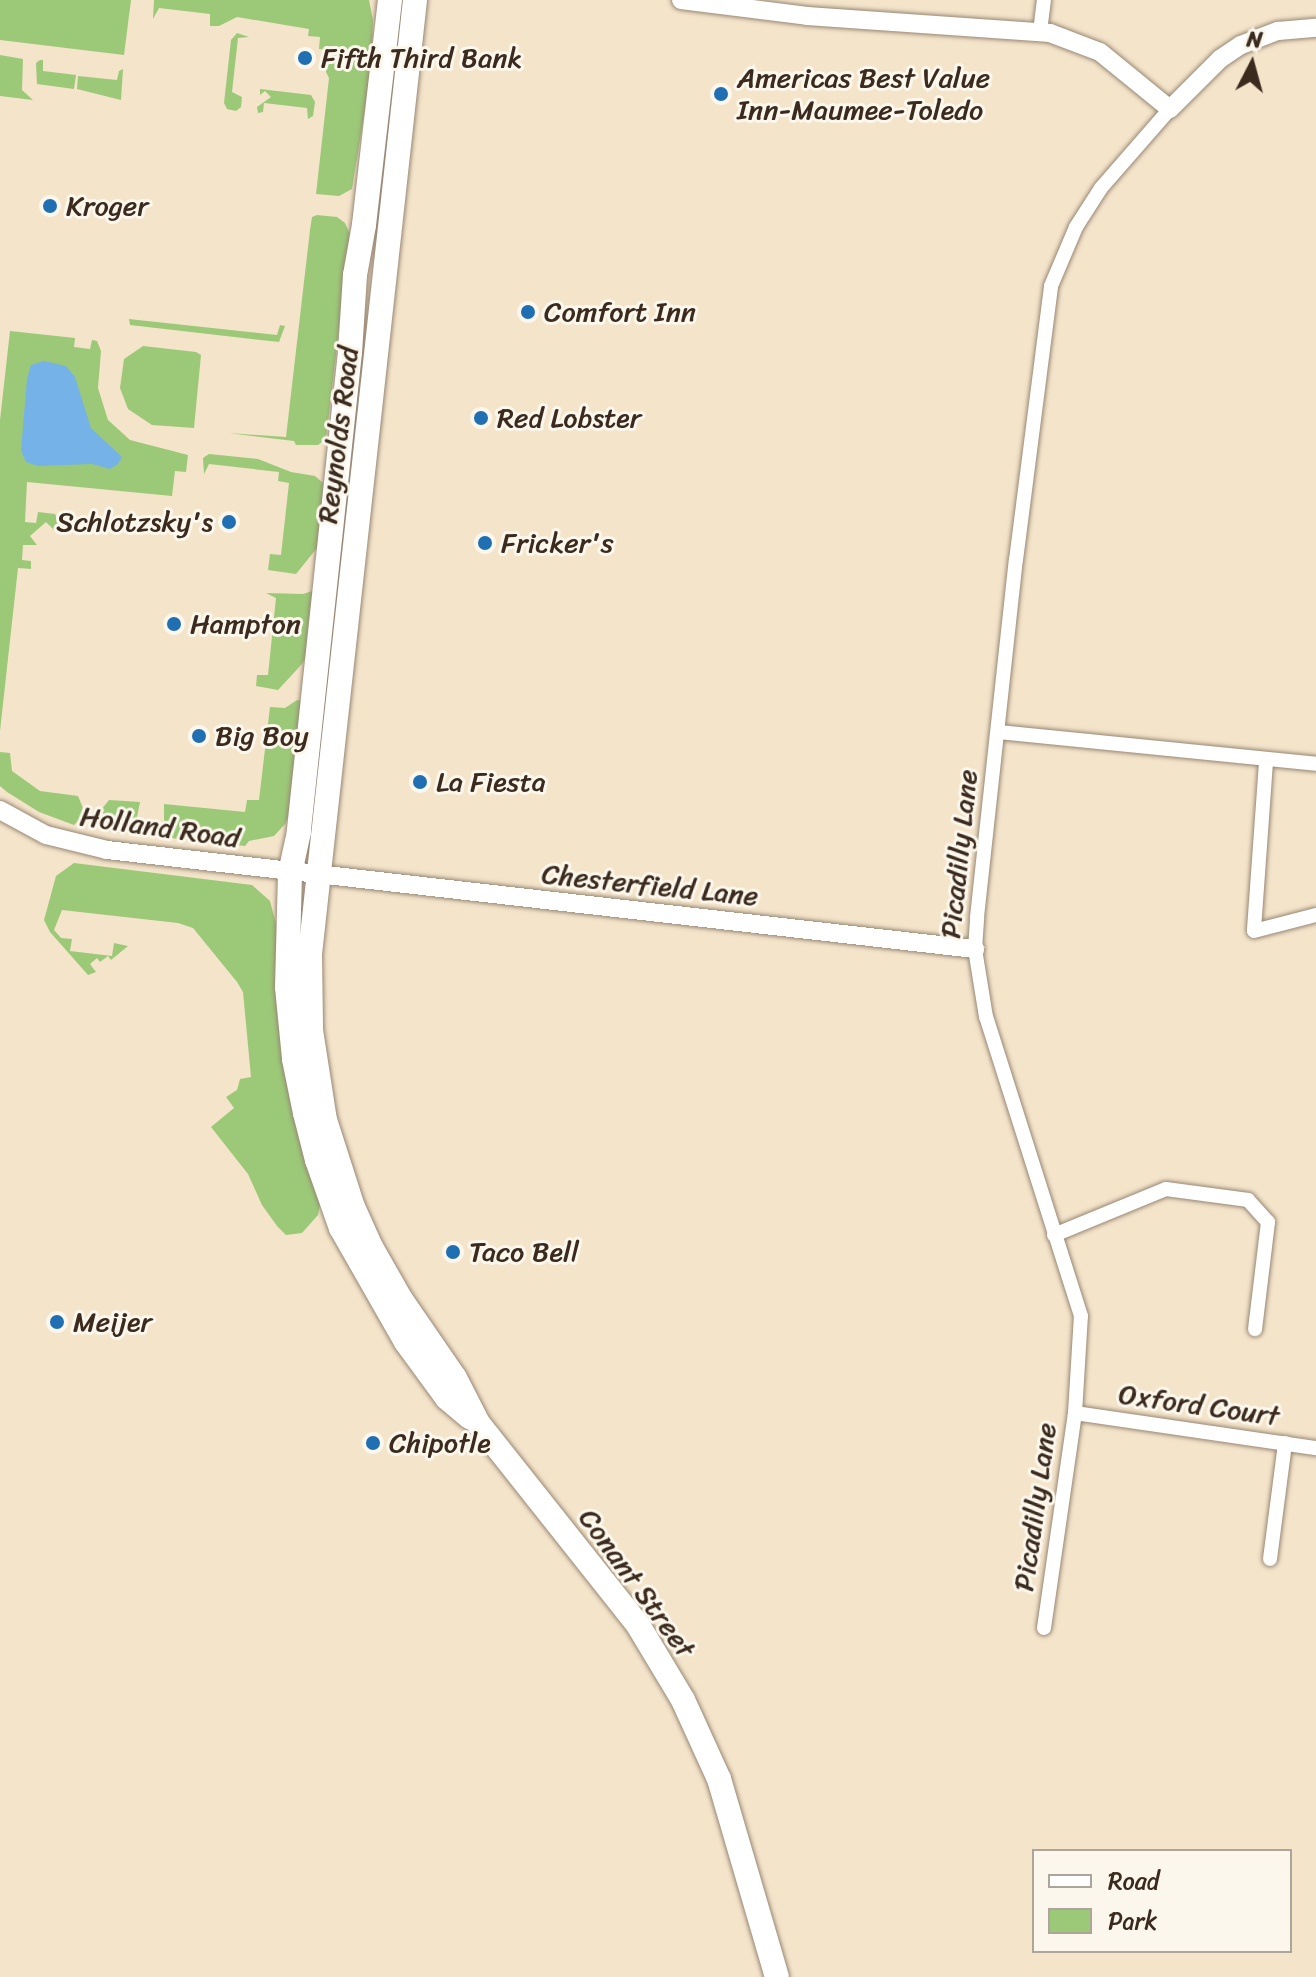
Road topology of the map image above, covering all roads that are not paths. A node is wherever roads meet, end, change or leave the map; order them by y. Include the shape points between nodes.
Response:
1 (390, 0) edge
2 (415, 0) edge
3 (681, 0) edge
4 (1044, 0) edge
5 (1316, 28) edge
6 (1040, 32) junction
7 (1170, 109) junction
8 (998, 732) junction
9 (1266, 762) junction
10 (1316, 764) edge
11 (0, 810) edge
12 (290, 873) junction
13 (319, 876) junction
14 (1316, 915) edge
15 (975, 949) junction
16 (1054, 1235) junction
17 (1255, 1329) dead end
18 (1075, 1413) junction
19 (478, 1423) junction
20 (1285, 1443) junction
21 (1316, 1448) edge
22 (1270, 1559) dead end
23 (1044, 1628) dead end
24 (777, 1977) edge

1 - 12 main road, Reynolds Road via 349,326 306,772
2 - 13 main road, Reynolds Road
3 - 6 street via 807,16
4 - 6 street
5 - 7 street via 1278,31 1241,45
6 - 7 street via 1100,52
7 - 8 street, Picadilly Lane via 1101,188 1076,227 1051,286
8 - 9 street
8 - 15 street, Picadilly Lane
9 - 10 street
9 - 14 street via 1254,931
11 - 12 street, Holland Road via 70,844
12 - 13 street, Holland Road
12 - 19 main road, Conant Street via 286,963 297,1074 324,1182 361,1269 406,1342 447,1398
13 - 15 street, Chesterfield Lane
13 - 19 main road, Conant Street via 310,954 310,1018 335,1156 371,1247
15 - 16 street, Picadilly Lane via 986,1017
16 - 17 street via 1166,1189 1248,1200 1268,1222
16 - 18 street, Picadilly Lane via 1081,1316
18 - 20 street, Oxford Court
18 - 23 street, Picadilly Lane
19 - 24 main road, Conant Street via 638,1625 683,1700 719,1779
20 - 21 street, Oxford Court
20 - 22 street

